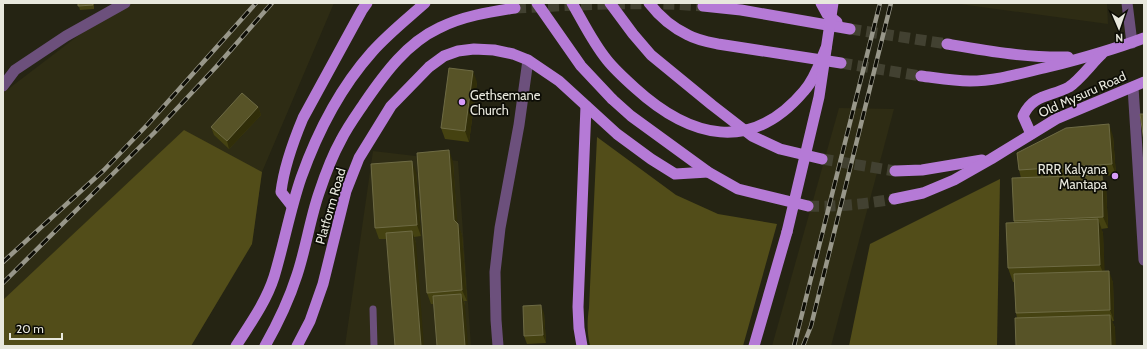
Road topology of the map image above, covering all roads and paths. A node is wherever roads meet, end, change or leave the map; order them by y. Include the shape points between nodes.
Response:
1 (125, 3) edge
2 (367, 3) edge
3 (426, 3) edge
4 (537, 3) edge
5 (572, 3) edge
6 (610, 3) edge
7 (649, 3) edge
8 (820, 3) edge
9 (833, 3) edge
10 (1127, 3) edge
11 (703, 6) dead end
12 (515, 8) tunnel mouth
13 (1144, 38) edge
14 (1132, 43) junction
15 (947, 44) tunnel mouth
16 (826, 48) junction
17 (1102, 53) junction
18 (528, 60) junction
19 (841, 63) tunnel mouth
20 (921, 76) tunnel mouth
21 (1144, 82) edge
22 (3, 86) edge
23 (1133, 87) junction
24 (586, 106) junction
25 (1031, 134) junction
26 (822, 159) tunnel mouth
27 (991, 159) junction
28 (895, 171) tunnel mouth
29 (708, 172) junction
30 (894, 199) tunnel mouth
31 (292, 206) junction
32 (808, 206) tunnel mouth
33 (1144, 253) edge
34 (1144, 260) edge
35 (373, 309) dead end
36 (236, 346) edge
37 (265, 346) edge
38 (297, 346) edge
39 (374, 346) edge
40 (498, 346) edge
41 (582, 346) edge
42 (754, 346) edge

1 - 22 street via 28,61 16,70
2 - 31 main road via 296,136 281,192
3 - 31 main road via 387,36 353,76 325,122 301,177
4 - 29 main road, bridge via 581,66 612,99 631,116
5 - 16 main road, bridge via 607,60 646,98 678,120 714,132 735,132 754,128 772,120 805,91
6 - 26 main road via 652,55 752,136 780,149
7 - 19 main road via 671,24 688,35 718,44
8 - 11 main road via 827,14 847,29 741,10
9 - 16 main road, bridge
10 - 14 street
12 - 37 main road via 462,19 438,28 398,58 378,83 340,140 329,165 318,194 298,274 286,305
13 - 14 main road
14 - 17 main road
15 - 17 main road via 1032,57 1075,57
16 - 42 main road, bridge via 819,97 789,225
17 - 20 main road via 995,79 944,80
17 - 25 main road via 1069,86 1041,97 1027,107 1023,116
18 - 24 main road, Platform Road via 559,81
18 - 38 main road, Platform Road via 494,50 458,51 429,66 390,106 360,158 346,191 322,284 310,321
18 - 40 street via 495,272
21 - 23 main road, Old Mysuru Road
23 - 25 main road, Old Mysuru Road via 1062,116
23 - 33 street
24 - 29 main road, Platform Road via 617,134 675,174
24 - 41 main road via 578,307
25 - 27 main road, Old Mysuru Road
27 - 28 main road via 922,170
27 - 30 main road, Old Mysuru Road via 954,180 923,193
29 - 32 main road via 738,189
31 - 36 main road via 274,278 252,322
33 - 34 street
35 - 39 lane

